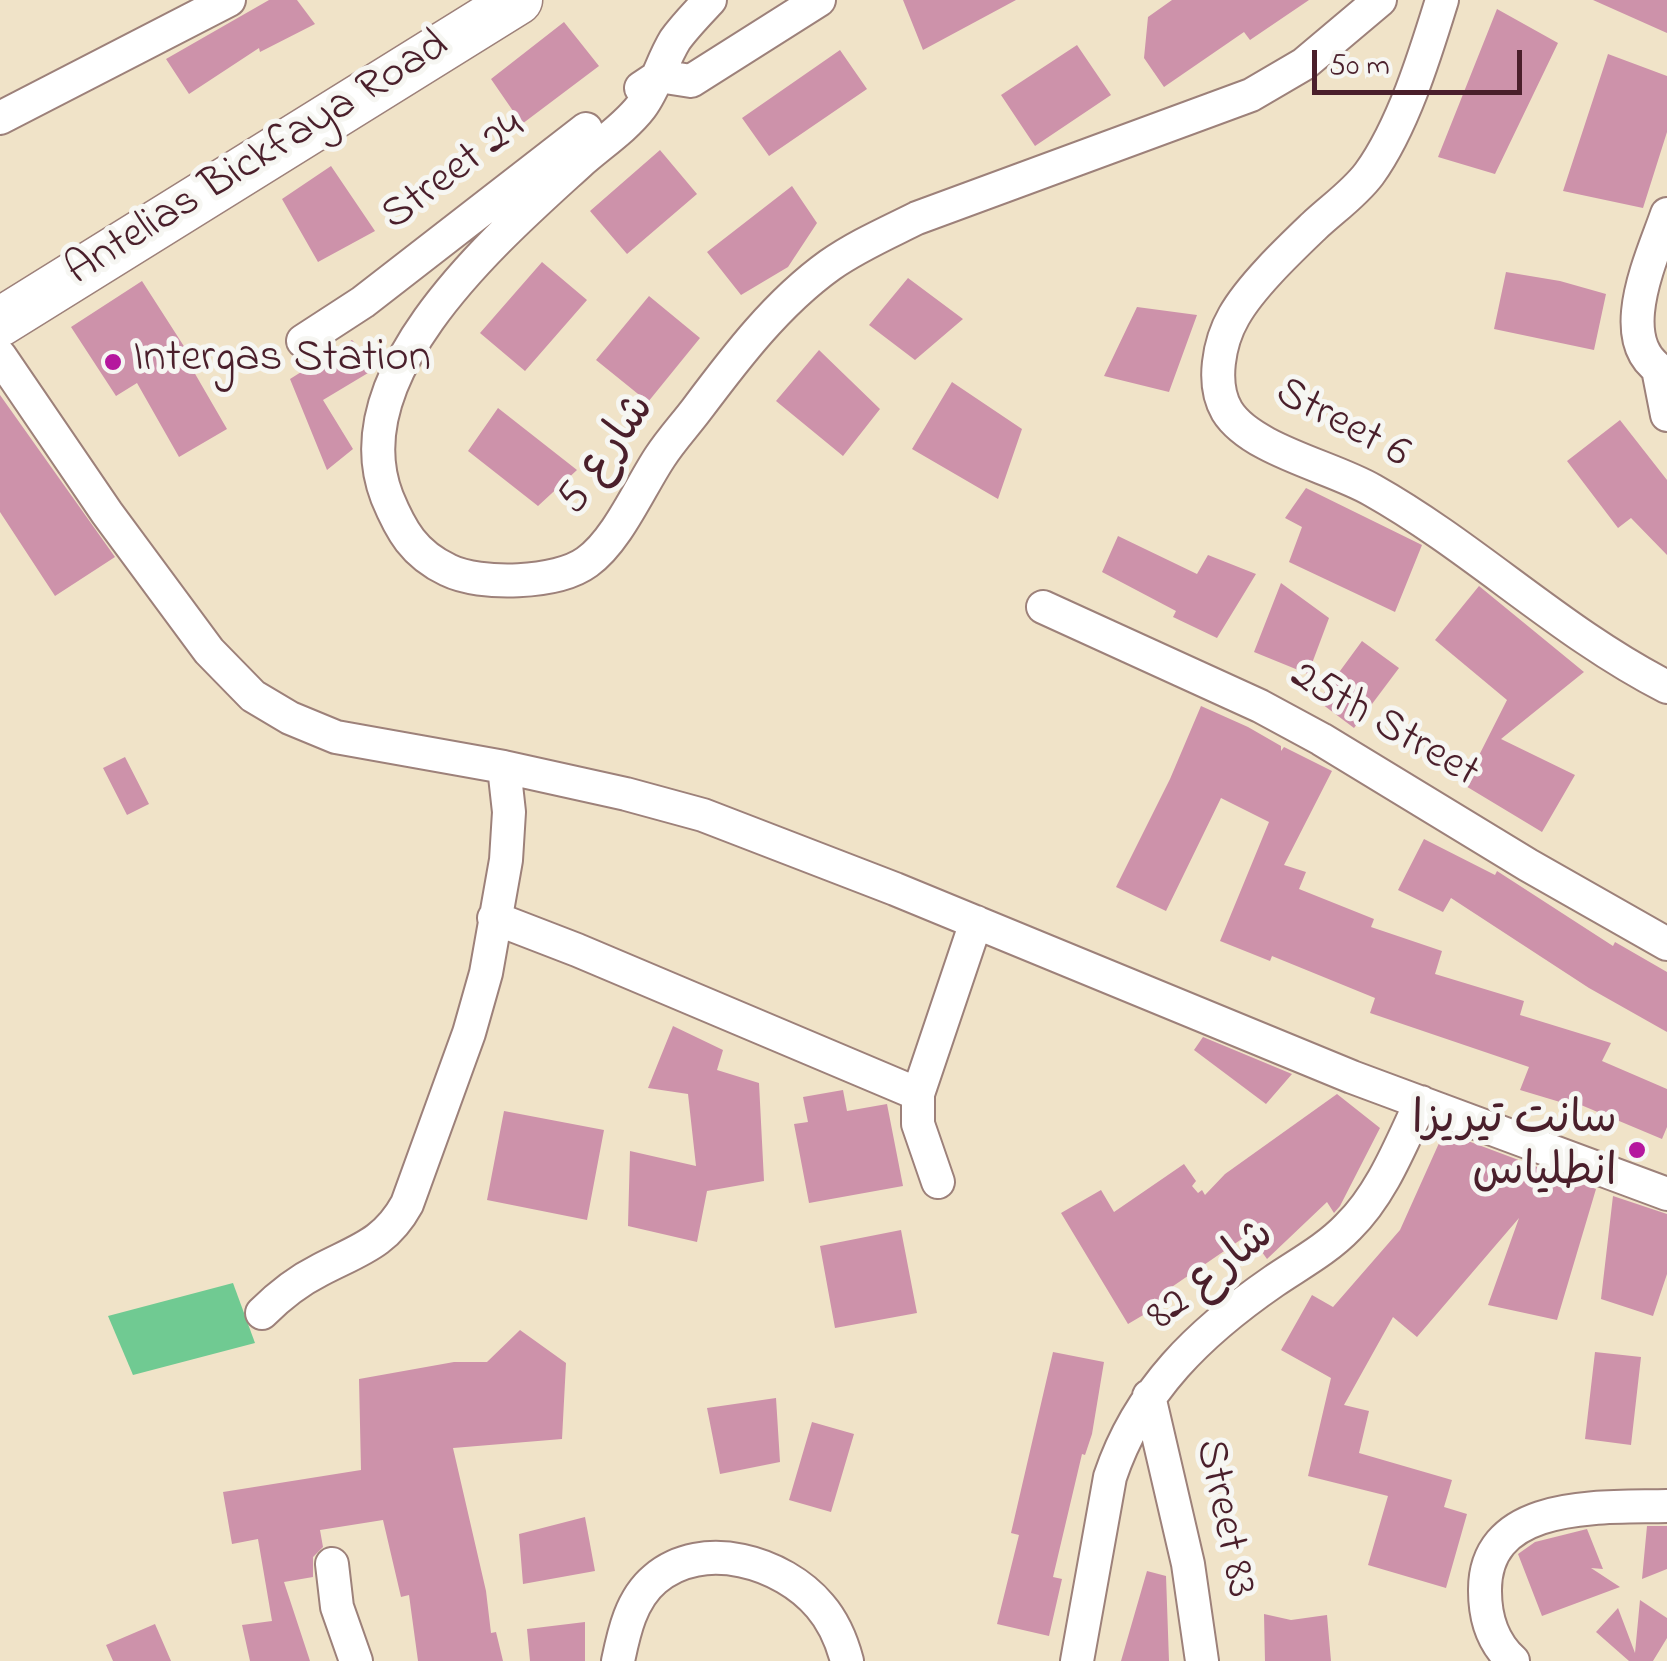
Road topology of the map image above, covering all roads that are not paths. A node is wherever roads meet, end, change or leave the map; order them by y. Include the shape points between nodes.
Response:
1 (229, 0) edge
2 (518, 0) edge
3 (710, 0) edge
4 (819, 0) edge
5 (1380, 0) edge
6 (1442, 0) edge
7 (659, 76) junction
8 (0, 118) edge
9 (1667, 214) edge
10 (0, 322) edge
11 (303, 341) dead end
12 (0, 356) edge
13 (1662, 371) edge
14 (1667, 415) edge
15 (1043, 607) dead end
16 (1667, 687) edge
17 (504, 767) junction
18 (494, 918) junction
19 (976, 922) junction
20 (1667, 944) edge
21 (918, 1094) junction
22 (1421, 1102) junction
23 (938, 1182) dead end
24 (1667, 1194) edge
25 (262, 1313) dead end
26 (1149, 1396) junction
27 (1667, 1506) edge
28 (332, 1564) dead end
29 (356, 1661) edge
30 (618, 1661) edge
31 (847, 1661) edge
32 (1076, 1661) edge
33 (1202, 1661) edge
34 (1513, 1661) edge

1 - 8 street
2 - 10 highway, Antelias Bickfaya Road
3 - 7 street, شارع 5 via 674,42
4 - 7 street via 692,81
5 - 7 street, شارع 5 via 1304,64 1252,95 868,242 828,267 727,368 587,562 521,580 452,572 421,555 383,486 381,416 396,369 483,256 640,109
6 - 16 street, Street 6 via 1390,137 1368,175 1233,317 1219,358 1218,388 1242,426 1370,489 1617,662
7 - 11 street, Street 24
9 - 13 street via 1636,322 1643,349
12 - 17 street via 179,612 253,696 336,737
13 - 14 street
15 - 20 street, 25th Street via 1306,730
17 - 18 street via 506,860
17 - 19 street via 702,816
18 - 21 street
18 - 25 street via 469,1033 396,1223 383,1237 301,1280
19 - 21 street
19 - 22 street
21 - 23 street via 918,1124
22 - 24 street
22 - 26 street, شارع 82 via 1352,1224 1202,1336
26 - 32 street, شارع 82 via 1110,1477
26 - 33 street, Street 83 via 1188,1564
27 - 34 street via 1546,1514 1496,1550 1484,1580 1485,1612
28 - 29 street via 337,1607
30 - 31 street via 628,1617 653,1580 675,1566 723,1557 790,1579 807,1592 823,1609

